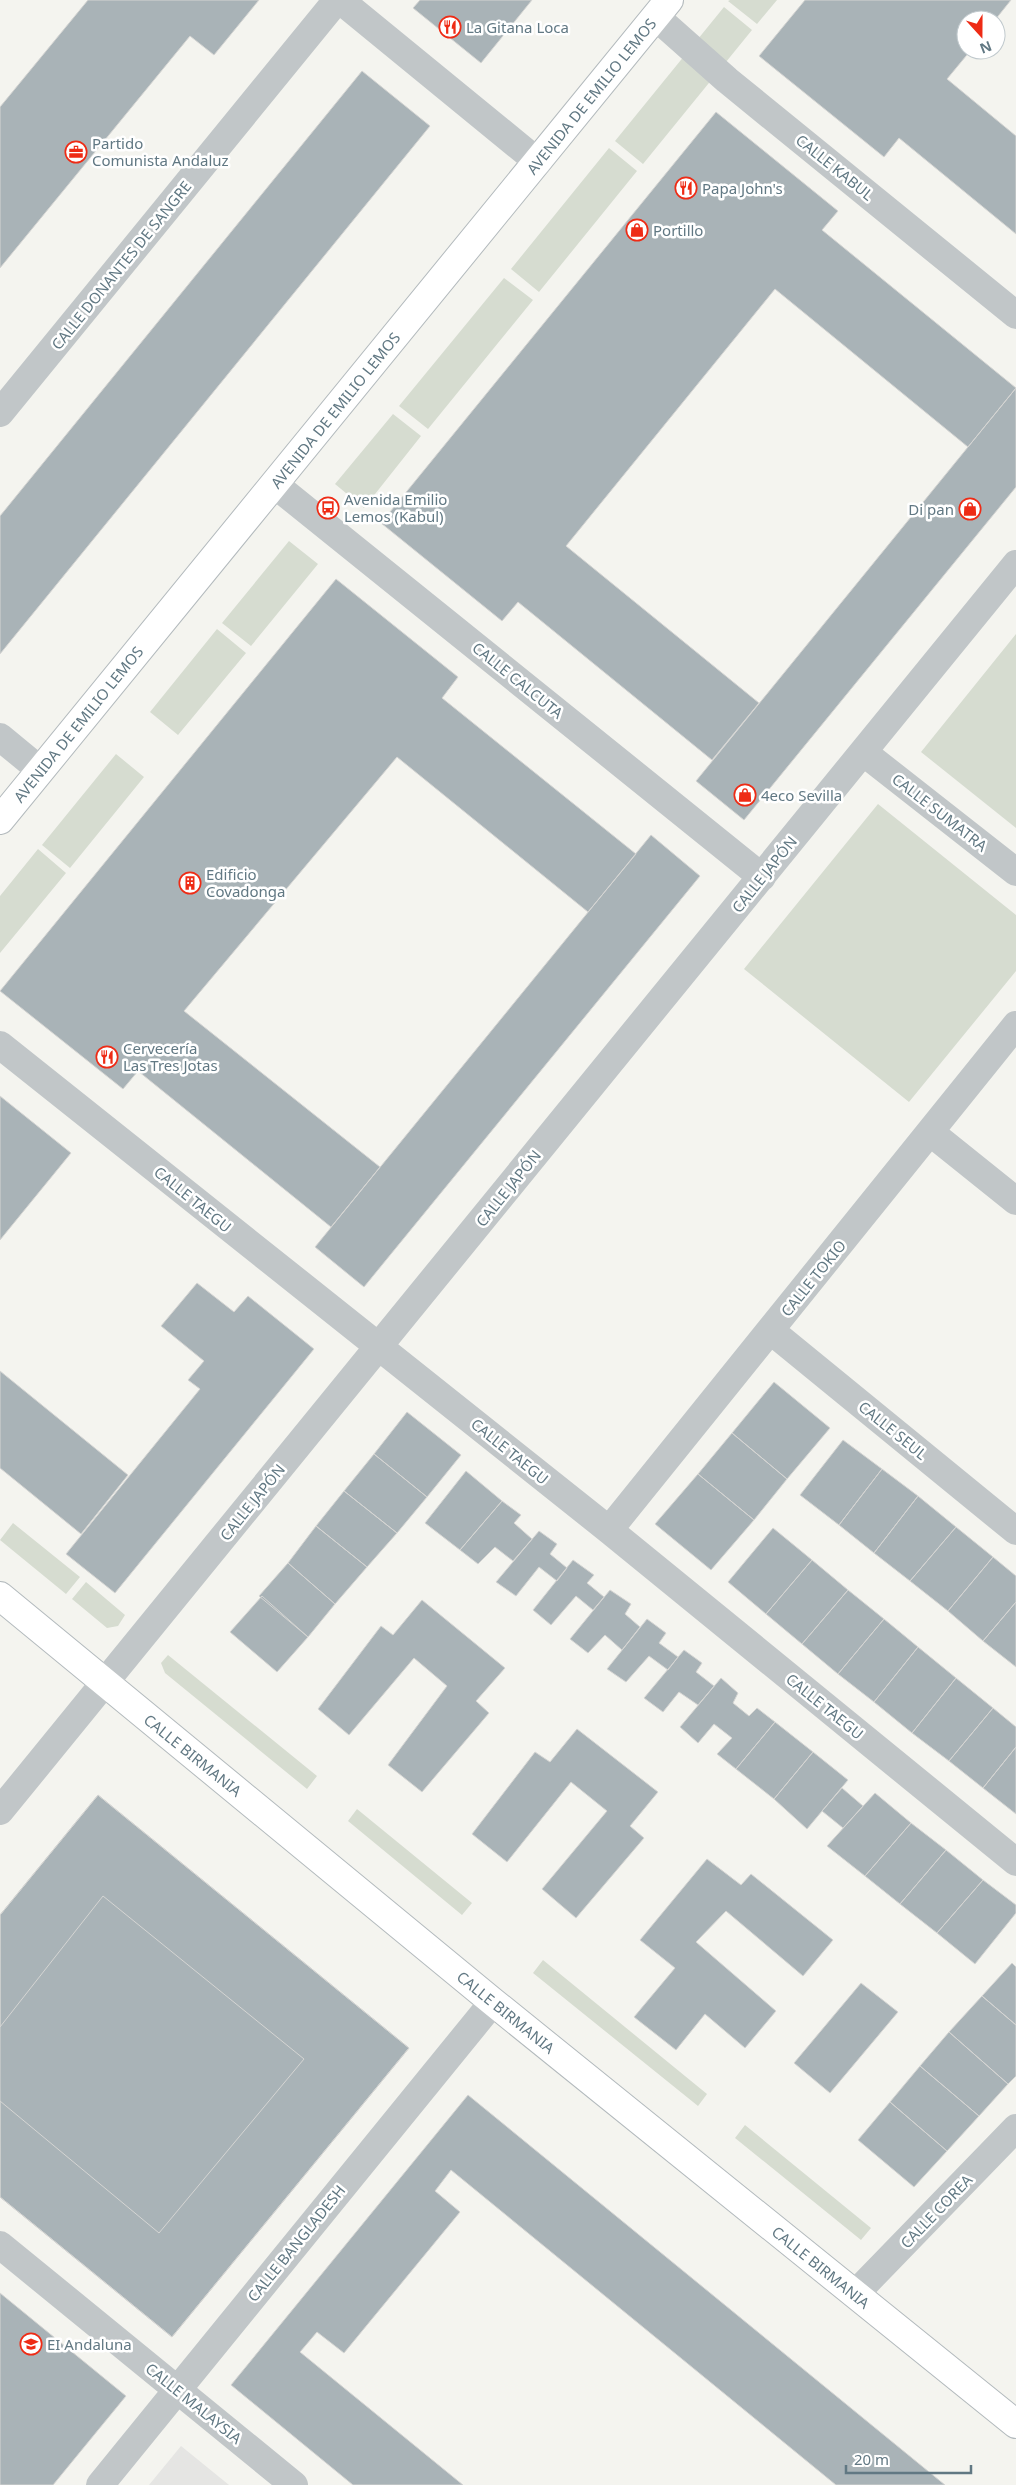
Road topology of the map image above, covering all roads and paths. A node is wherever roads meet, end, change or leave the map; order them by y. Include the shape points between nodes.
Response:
1 (339, 0) edge
2 (662, 8) edge
3 (538, 162) junction
4 (1016, 315) edge
5 (0, 413) edge
6 (274, 484) junction
7 (1016, 564) edge
8 (0, 738) edge
9 (863, 752) junction
10 (40, 770) junction
11 (0, 820) edge
12 (1016, 872) edge
13 (762, 877) junction
14 (1016, 1025) edge
15 (0, 1045) edge
16 (930, 1132) junction
17 (1016, 1201) edge
18 (770, 1330) junction
19 (378, 1347) junction
20 (609, 1530) junction
21 (1016, 1531) edge
22 (0, 1596) edge
23 (105, 1682) junction
24 (0, 1811) edge
25 (1016, 1862) edge
26 (493, 2002) junction
27 (1016, 2128) edge
28 (0, 2245) edge
29 (855, 2294) junction
30 (178, 2390) junction
31 (1016, 2424) edge
32 (100, 2485) edge
33 (294, 2485) edge

1 - 3 street
1 - 5 street, CALLE DONANTES DE SANGRE
2 - 3 street, AVENIDA DE EMILIO LEMOS
2 - 4 street, CALLE KABUL via 727,80
3 - 6 street, AVENIDA DE EMILIO LEMOS
6 - 10 street, AVENIDA DE EMILIO LEMOS
6 - 13 street, CALLE CALCUTA
7 - 9 street, CALLE JAPÓN
8 - 10 street
9 - 12 street, CALLE SUMATRA
9 - 13 street, CALLE JAPÓN
10 - 11 street, AVENIDA DE EMILIO LEMOS
13 - 19 street, CALLE JAPÓN
14 - 16 street, CALLE TOKIO
15 - 19 street, CALLE TAEGU
16 - 17 street
16 - 18 street, CALLE TOKIO
18 - 20 street, CALLE TOKIO
18 - 21 street, CALLE SEUL
19 - 20 street, CALLE TAEGU
19 - 23 street, CALLE JAPÓN
20 - 25 street, CALLE TAEGU
22 - 23 street, CALLE BIRMANIA
23 - 24 street, CALLE JAPÓN
23 - 26 street, CALLE BIRMANIA
26 - 29 street, CALLE BIRMANIA
26 - 30 street, CALLE BANGLADESH
27 - 29 street, CALLE COREA
28 - 30 street, CALLE MALAYSIA
29 - 31 street, CALLE BIRMANIA
30 - 32 street, CALLE BANGLADESH
30 - 33 street, CALLE MALAYSIA

